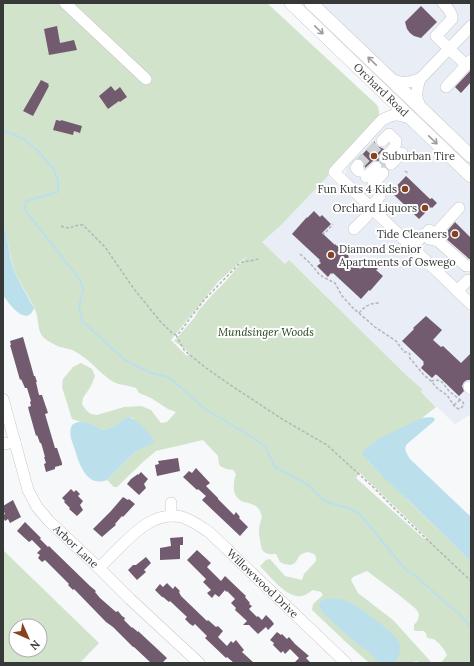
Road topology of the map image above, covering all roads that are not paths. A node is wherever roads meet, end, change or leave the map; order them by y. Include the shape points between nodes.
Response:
1 (65, 3) edge
2 (291, 3) edge
3 (311, 3) edge
4 (443, 3) edge
5 (471, 26) edge
6 (449, 49) junction
7 (467, 60) edge
8 (146, 79) dead end
9 (420, 79) junction
10 (391, 80) junction
11 (446, 87) dead end
12 (381, 90) junction
13 (422, 109) junction
14 (412, 119) junction
15 (382, 120) junction
16 (382, 141) dead end
17 (471, 156) edge
18 (388, 161) tunnel mouth
19 (380, 170) tunnel mouth
20 (365, 175) dead end
21 (471, 176) edge
22 (380, 196) dead end
23 (460, 208) dead end
24 (372, 209) junction
25 (354, 229) dead end
26 (427, 234) junction
27 (412, 247) junction
28 (471, 266) edge
29 (468, 280) dead end
30 (457, 291) junction
31 (471, 304) edge
32 (3, 399) edge
33 (14, 442) junction
34 (3, 444) edge
35 (171, 503) dead end
36 (171, 516) junction
37 (99, 568) junction
38 (199, 663) edge
39 (346, 663) edge

1 - 8 street
2 -> 12 main road, Orchard Road
10 -> 3 main road, Orchard Road
4 - 6 street via 450,10 452,20 436,36
5 - 6 street
6 - 7 street
6 - 9 street
7 - 11 street
9 - 10 street via 406,83
9 - 13 street via 416,93
10 - 13 main road, Orchard Road
12 - 14 main road, Orchard Road
12 - 15 street via 386,100
13 - 17 main road, Orchard Road
14 - 15 street via 396,115
14 -> 21 main road, Orchard Road
15 - 24 street via 334,172
16 - 18 street via 389,134 396,141 399,150
19 - 20 street
22 - 24 street
23 - 26 street via 436,233
24 - 25 street
24 - 27 street
26 - 27 street
26 - 28 street via 466,266
27 - 30 street
29 - 30 street
30 - 31 street
32 - 33 street, Arbor Lane
33 - 34 street
33 - 37 street, Arbor Lane via 28,490 37,507
35 - 36 street
36 - 37 street, Willowwood Drive via 148,522
36 - 39 street, Willowwood Drive via 191,521 209,532
37 - 38 street, Arbor Lane

